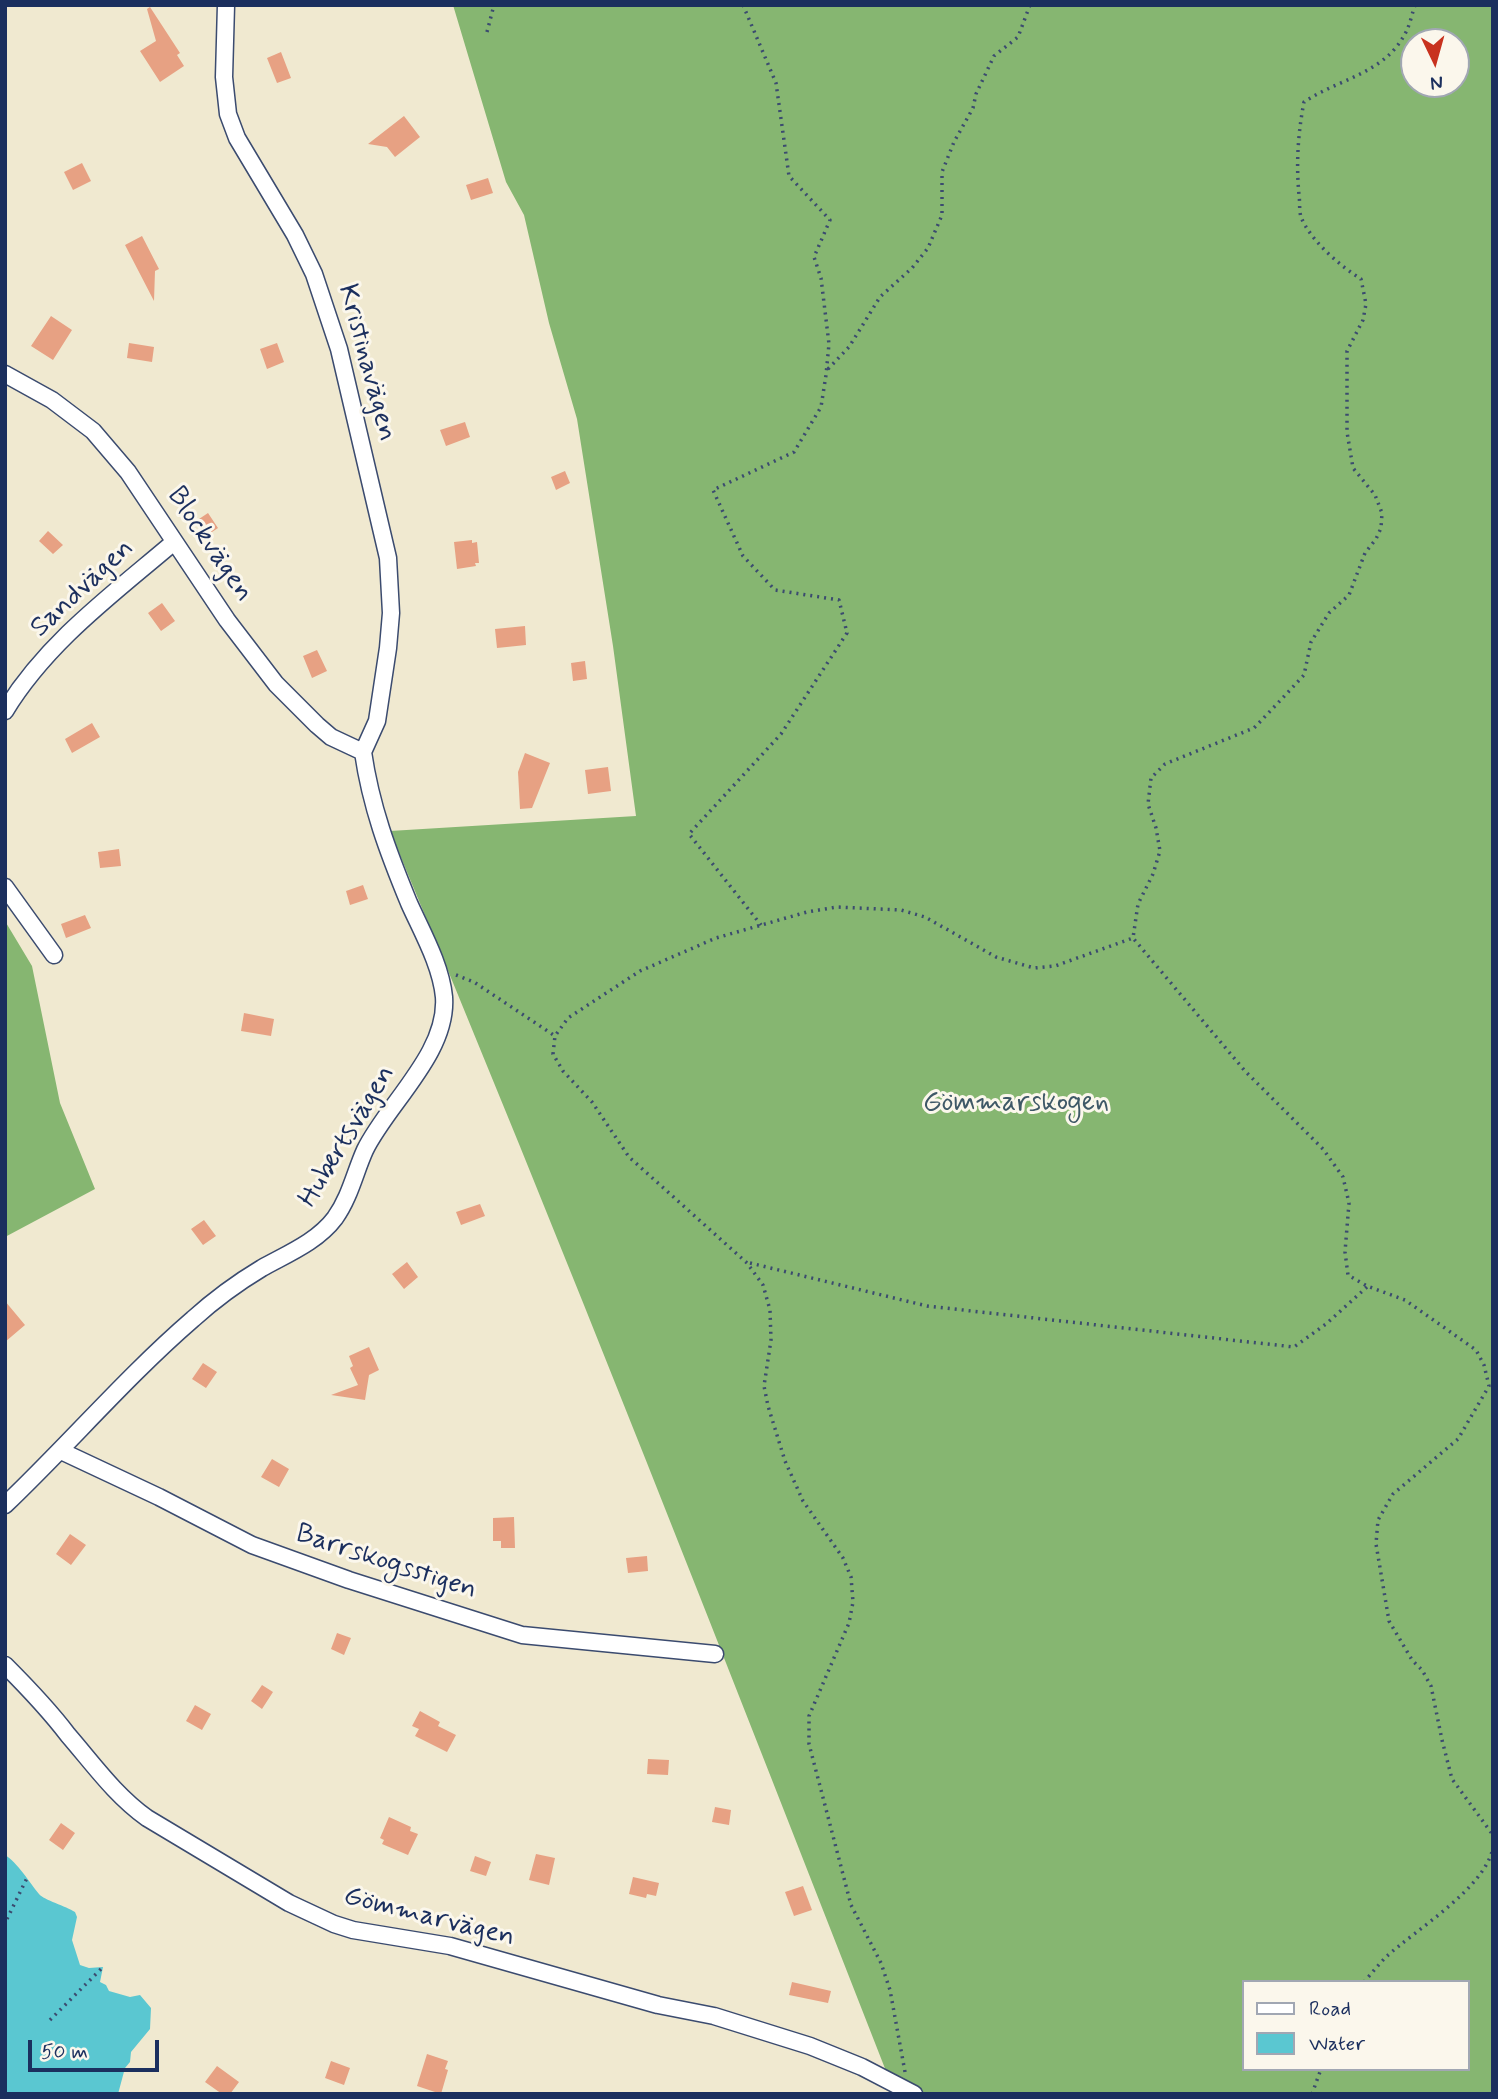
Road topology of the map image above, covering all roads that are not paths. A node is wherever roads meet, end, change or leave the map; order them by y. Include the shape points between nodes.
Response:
1 (226, 5) edge
2 (5, 374) edge
3 (174, 542) junction
4 (5, 711) edge
5 (363, 752) junction
6 (5, 887) edge
7 (54, 954) dead end
8 (61, 1451) junction
9 (5, 1505) edge
10 (715, 1654) dead end
11 (5, 1665) edge
12 (912, 2093) edge

1 - 5 street, Kristinavägen via 228,114 314,274 340,349 388,558 388,648 377,722
2 - 3 street, Blockvägen via 52,400 93,431 128,472
3 - 4 street, Sandvägen via 62,639
3 - 5 street, Blockvägen via 276,684 331,737
5 - 8 street, Hubertsvägen via 383,840 436,967 444,1000 438,1032 366,1150 335,1218 301,1247 241,1282 194,1318
6 - 7 street
8 - 9 street, Hubertsvägen
8 - 10 street, Barrskogsstigen via 252,1545 522,1635
11 - 12 street, Gömmarvägen via 126,1803 305,1911 353,1930 450,1946 766,2031 862,2067

